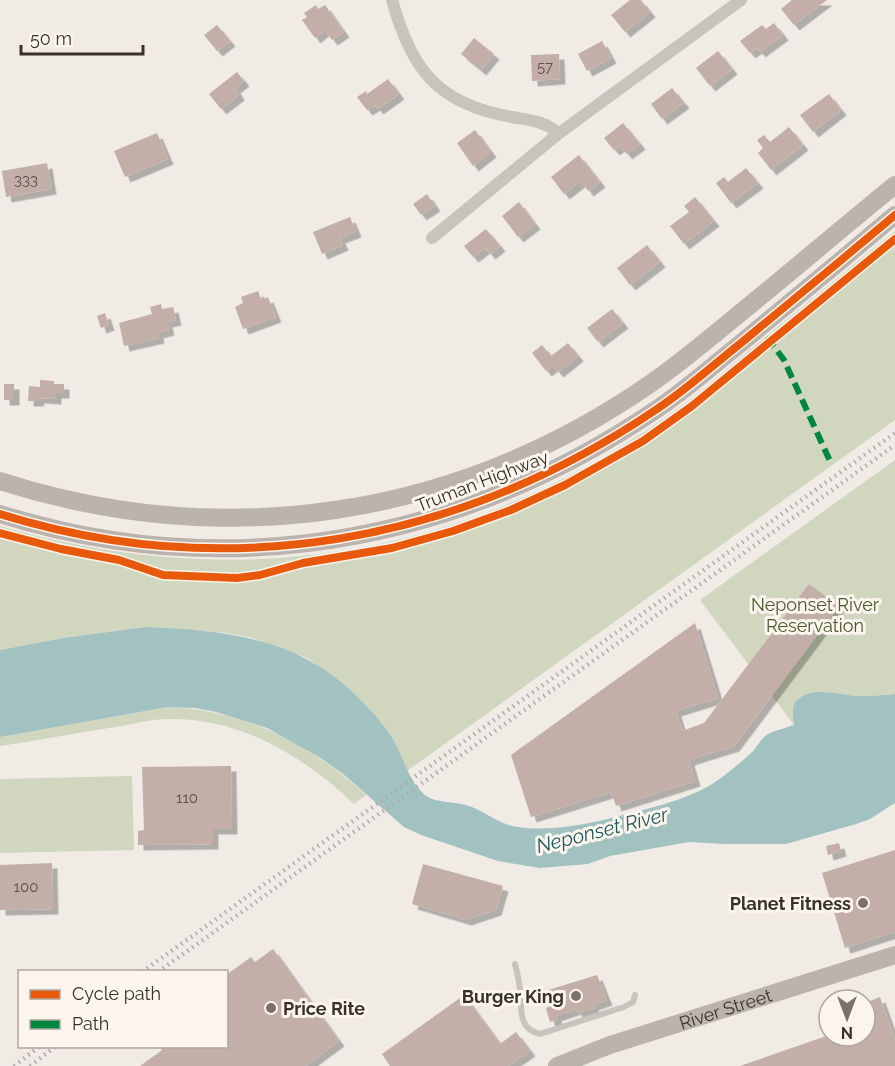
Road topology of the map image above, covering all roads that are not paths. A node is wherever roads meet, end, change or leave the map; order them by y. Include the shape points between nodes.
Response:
1 (393, 0) edge
2 (741, 0) edge
3 (558, 134) junction
4 (895, 184) edge
5 (895, 215) edge
6 (432, 238) dead end
7 (788, 275) junction
8 (802, 293) junction
9 (0, 482) edge
10 (0, 514) edge
11 (895, 955) edge
12 (515, 964) dead end
13 (635, 995) dead end
14 (557, 1066) edge

1 - 3 street via 415,61 444,92 478,109 548,125
2 - 3 street
3 - 6 street
4 - 7 main road, Truman Highway
5 - 8 main road, Truman Highway
7 - 8 main road
7 - 9 main road, Truman Highway via 675,366 602,415 521,457 417,493 317,513 226,519 110,508
8 - 10 main road, Truman Highway via 681,392 607,442 513,489 418,523 328,542 242,549 120,541
11 - 14 main road, River Street via 610,1045
12 - 13 lane via 522,1019 540,1034 624,1007 633,1002

